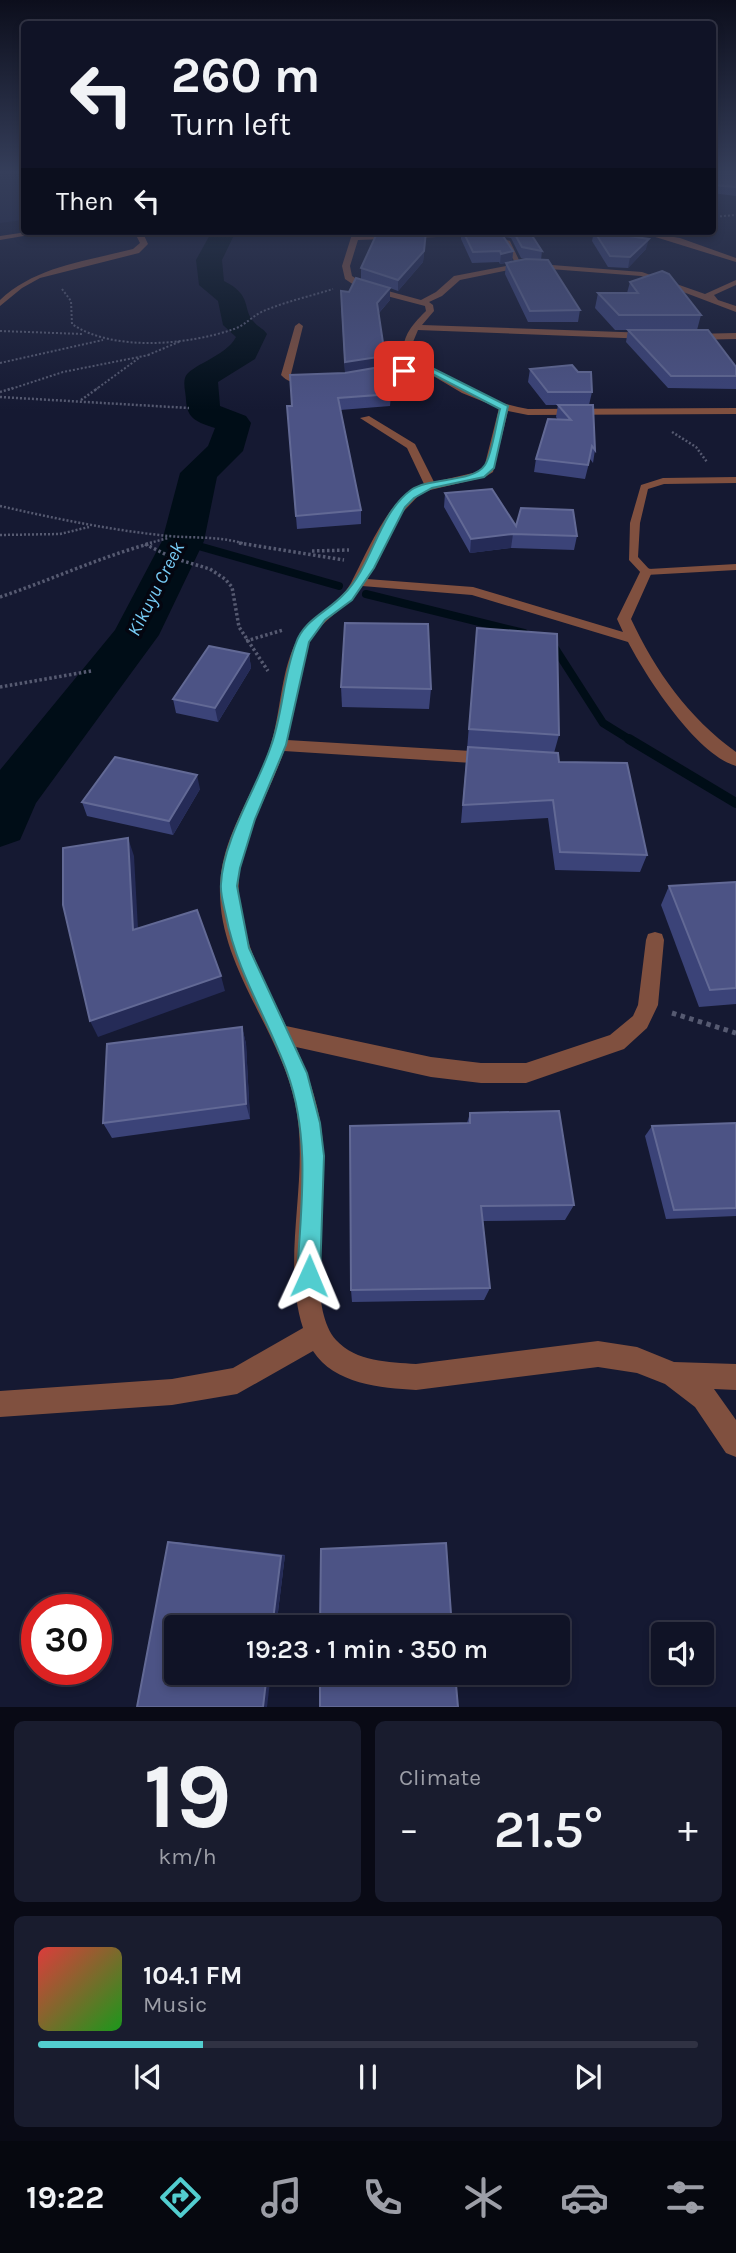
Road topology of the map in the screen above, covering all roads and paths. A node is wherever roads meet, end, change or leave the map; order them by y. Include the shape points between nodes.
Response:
1 (136, 251) edge
2 (351, 251) edge
3 (511, 251) edge
4 (708, 251) edge
5 (736, 260) edge
6 (524, 265) junction
7 (37, 275) junction
8 (352, 282) junction
9 (736, 282) edge
10 (711, 299) junction
11 (425, 302) junction
12 (0, 304) edge
13 (736, 309) edge
14 (299, 326) dead end
15 (415, 327) junction
16 (0, 331) edge
17 (85, 334) junction
18 (661, 336) edge
19 (686, 337) edge
20 (736, 337) edge
21 (185, 339) junction
22 (107, 340) junction
23 (149, 355) junction
24 (0, 363) edge
25 (426, 367) junction
26 (349, 379) edge
27 (326, 380) edge
28 (0, 392) edge
29 (0, 397) edge
30 (80, 400) junction
31 (189, 408) dead end
32 (504, 408) junction
33 (736, 411) edge
34 (653, 412) junction
35 (365, 418) dead end
36 (724, 480) junction
37 (736, 480) edge
38 (430, 486) junction
39 (0, 506) edge
40 (91, 527) junction
41 (0, 535) edge
42 (172, 537) junction
43 (145, 544) junction
44 (378, 549) junction
45 (294, 552) junction
46 (736, 567) edge
47 (646, 572) junction
48 (363, 575) junction
49 (0, 597) edge
50 (632, 639) junction
51 (92, 671) dead end
52 (0, 687) edge
53 (291, 693) junction
54 (279, 745) junction
55 (501, 759) edge
56 (736, 760) edge
57 (655, 940) dead end
58 (648, 1005) junction
59 (736, 1033) edge
60 (278, 1034) junction
61 (318, 1334) junction
62 (674, 1375) junction
63 (736, 1377) edge
64 (0, 1404) edge
65 (736, 1443) edge

1 - 7 street
2 - 8 street via 346,266
3 - 6 street
4 - 5 street
6 - 10 street via 642,274
6 - 11 street via 457,278
7 - 12 street
7 - 17 path via 64,290 71,300 72,324
8 - 11 street
8 - 21 path via 257,314 233,329
9 - 10 street via 710,291
10 - 13 street
11 - 15 street via 430,311
14 - 27 street via 286,375 303,382
15 - 18 street
15 - 25 street via 407,351
16 - 17 path
17 - 22 path
19 - 20 street
21 - 22 path
21 - 23 path
22 - 24 path
23 - 28 path via 64,372
23 - 30 path
25 - 26 street
25 - 32 street
29 - 30 path
30 - 31 path
32 - 34 street via 545,413
32 - 38 street via 489,470
33 - 34 street
34 - 36 path via 665,427 696,447
35 - 38 street via 411,446
36 - 37 lane
36 - 47 lane via 663,481 644,487 633,558
38 - 44 street via 418,489 400,506
39 - 40 path
40 - 41 path via 60,534
40 - 42 path
42 - 43 path
42 - 45 path via 225,538
43 - 49 path
43 - 53 path via 226,579 246,641
44 - 45 path
44 - 48 street
45 - 48 path via 342,559
46 - 47 lane
47 - 50 street via 624,620
48 - 50 street via 473,591
48 - 53 street via 348,598 320,617 302,642
50 - 56 street via 690,724
51 - 52 path
53 - 54 street
54 - 55 street
54 - 60 street via 247,819 229,886 241,948
57 - 58 street
58 - 59 path
58 - 60 street via 640,1022 617,1042 526,1073 431,1067
60 - 61 street via 297,1073 310,1123 314,1156 309,1276
61 - 62 street via 334,1356 359,1369 387,1375 416,1377 598,1354 637,1360
61 - 64 street via 237,1381 172,1392
62 - 63 street
62 - 65 street via 704,1398

